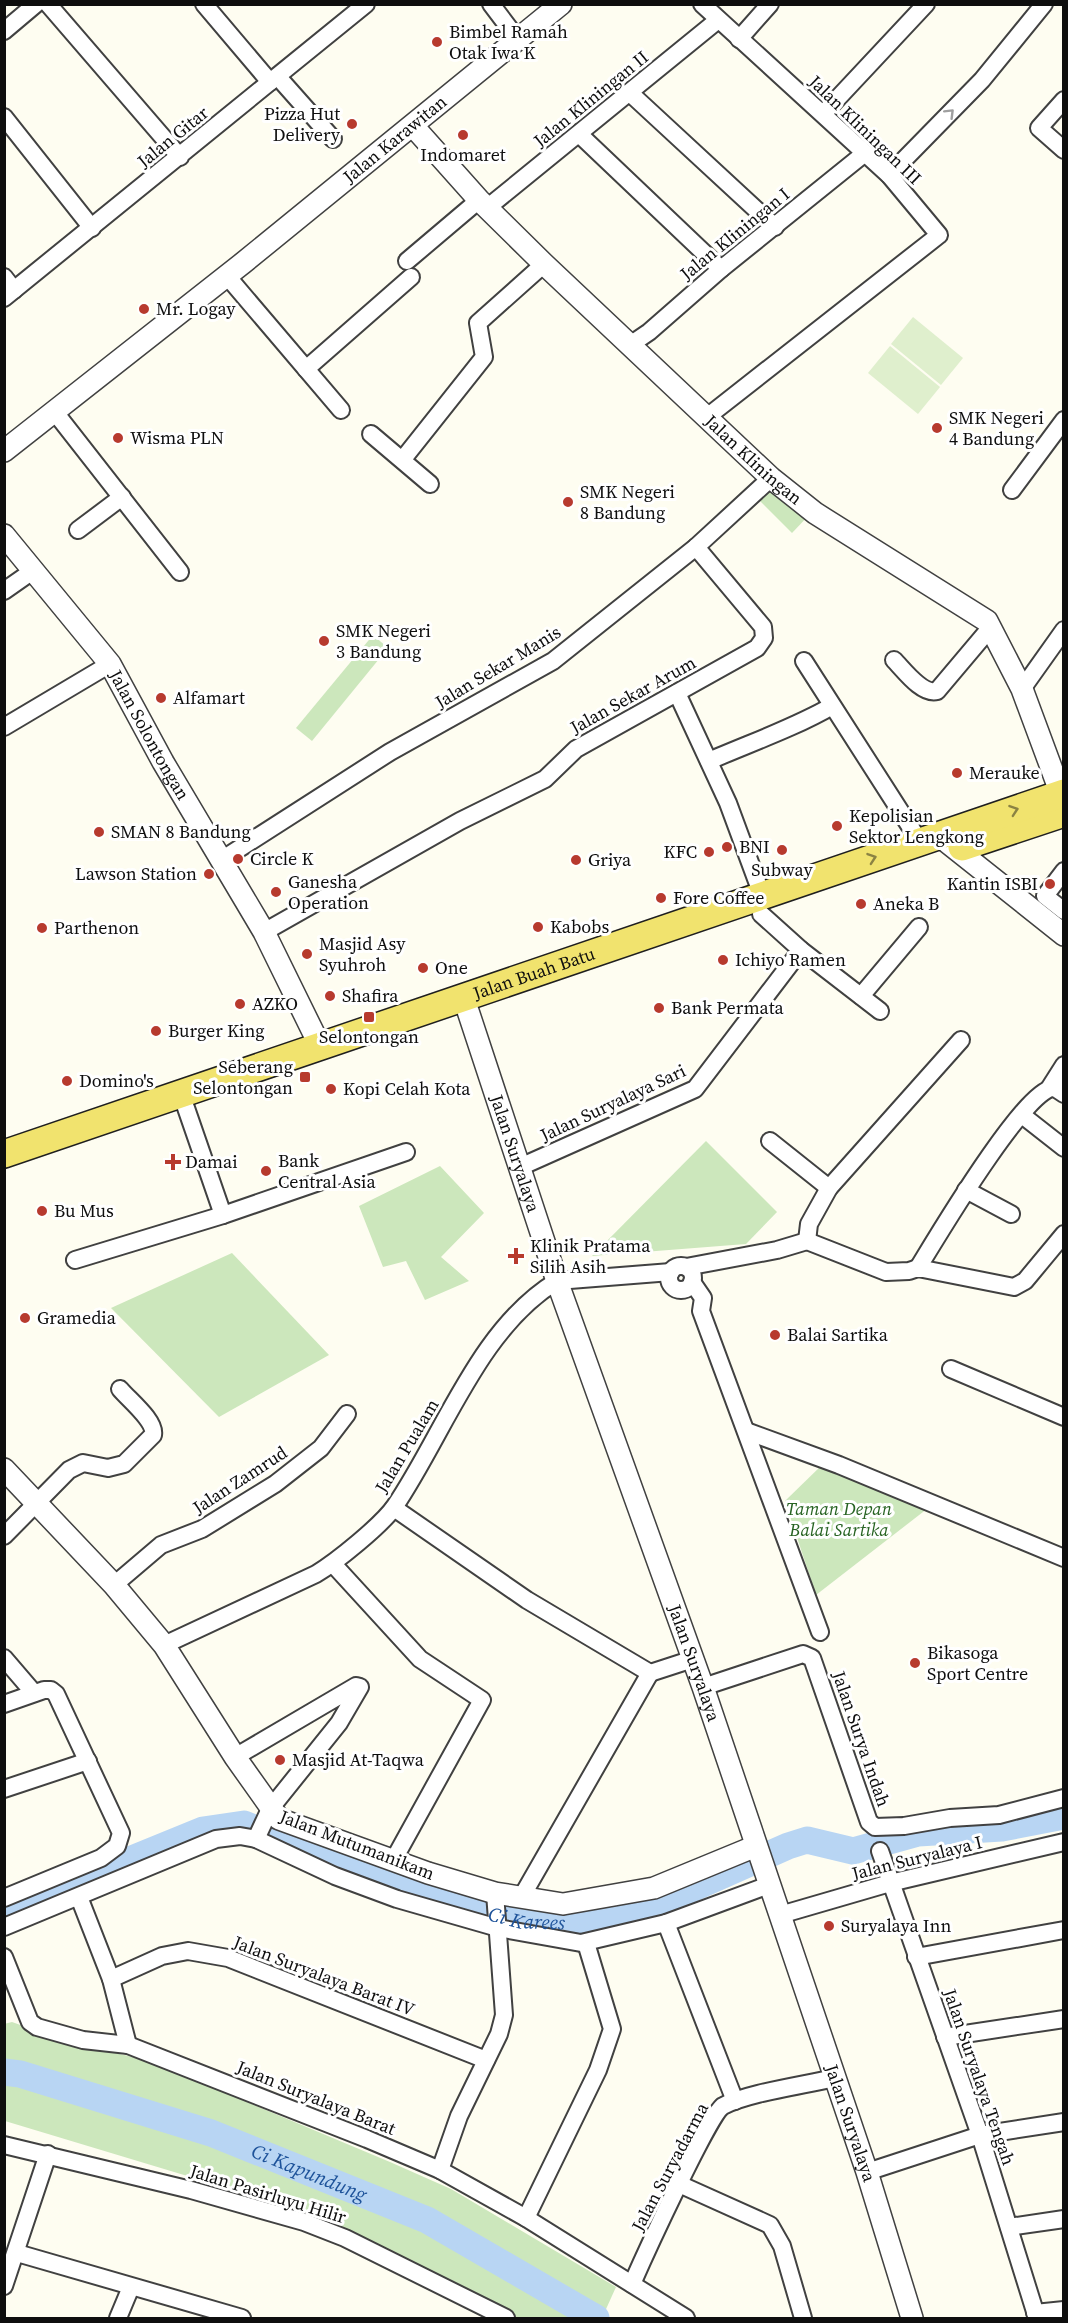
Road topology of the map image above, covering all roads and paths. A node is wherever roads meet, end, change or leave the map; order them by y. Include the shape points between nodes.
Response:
1 (36, 4) edge
2 (48, 4) edge
3 (204, 4) edge
4 (366, 4) edge
5 (491, 4) edge
6 (561, 4) edge
7 (702, 4) edge
8 (770, 4) edge
9 (926, 4) edge
10 (1044, 4) edge
11 (718, 20) junction
12 (4, 31) edge
13 (739, 39) junction
14 (519, 41) junction
15 (274, 79) junction
16 (630, 93) junction
17 (1064, 100) edge
18 (823, 114) junction
19 (7, 126) edge
20 (413, 126) junction
21 (579, 134) junction
22 (333, 139) dead end
23 (1064, 150) edge
24 (865, 153) junction
25 (180, 158) junction
26 (889, 175) junction
27 (483, 204) junction
28 (775, 226) junction
29 (92, 228) junction
30 (544, 264) junction
31 (721, 269) junction
32 (227, 276) junction
33 (8, 288) edge
34 (630, 345) junction
35 (306, 369) junction
36 (341, 410) dead end
37 (54, 411) junction
38 (707, 417) junction
39 (1064, 420) edge
40 (371, 434) dead end
41 (4, 451) edge
42 (403, 459) junction
43 (771, 478) junction
44 (430, 484) dead end
45 (1012, 490) dead end
46 (122, 497) junction
47 (78, 530) dead end
48 (4, 535) edge
49 (696, 547) junction
50 (34, 570) junction
51 (180, 572) dead end
52 (4, 591) edge
53 (990, 627) junction
54 (1063, 632) edge
55 (894, 660) dead end
56 (804, 661) dead end
57 (110, 663) junction
58 (1022, 689) junction
59 (677, 693) junction
60 (832, 706) junction
61 (4, 727) edge
62 (709, 761) junction
63 (1063, 799) edge
64 (938, 842) junction
65 (223, 859) junction
66 (1064, 871) edge
67 (762, 904) junction
68 (1064, 911) edge
69 (919, 927) dead end
70 (264, 932) junction
71 (1064, 935) edge
72 (801, 950) junction
73 (861, 996) junction
74 (468, 1011) junction
75 (880, 1011) dead end
76 (962, 1040) dead end
77 (320, 1046) junction
78 (1064, 1065) edge
79 (1057, 1091) edge
80 (185, 1105) junction
81 (1022, 1115) junction
82 (770, 1140) dead end
83 (1064, 1148) edge
84 (406, 1152) dead end
85 (4, 1154) edge
86 (4, 1166) edge
87 (520, 1167) junction
88 (829, 1188) junction
89 (966, 1190) junction
90 (1011, 1214) dead end
91 (223, 1215) junction
92 (1064, 1234) edge
93 (807, 1241) junction
94 (75, 1260) dead end
95 (918, 1268) junction
96 (682, 1275) junction
97 (557, 1281) junction
98 (951, 1369) dead end
99 (120, 1389) dead end
100 (347, 1414) dead end
101 (1064, 1417) edge
102 (746, 1431) junction
103 (4, 1469) edge
104 (37, 1503) junction
105 (394, 1508) junction
106 (4, 1536) edge
107 (1064, 1558) edge
108 (333, 1564) junction
109 (114, 1585) junction
110 (820, 1632) dead end
111 (164, 1645) junction
112 (4, 1658) edge
113 (693, 1659) junction
114 (650, 1673) junction
115 (703, 1687) junction
116 (34, 1693) junction
117 (4, 1704) edge
118 (235, 1757) junction
119 (88, 1761) junction
120 (4, 1789) edge
121 (1064, 1798) edge
122 (269, 1811) junction
123 (258, 1835) junction
124 (1064, 1842) edge
125 (758, 1850) junction
126 (880, 1851) dead end
127 (393, 1861) junction
128 (768, 1881) junction
129 (890, 1883) junction
130 (79, 1897) junction
131 (4, 1898) edge
132 (521, 1898) junction
133 (497, 1915) junction
134 (780, 1915) junction
135 (666, 1923) junction
136 (4, 1928) edge
137 (1064, 1930) edge
138 (586, 1943) junction
139 (4, 1957) edge
140 (916, 1957) junction
141 (111, 1979) junction
142 (1064, 2019) edge
143 (945, 2037) junction
144 (128, 2045) junction
145 (486, 2060) junction
146 (834, 2078) junction
147 (735, 2101) junction
148 (1064, 2122) edge
149 (980, 2135) junction
150 (4, 2145) edge
151 (48, 2154) junction
152 (440, 2170) junction
153 (867, 2172) junction
154 (679, 2184) junction
155 (526, 2218) junction
156 (1064, 2219) edge
157 (1009, 2227) junction
158 (17, 2253) junction
159 (632, 2284) junction
160 (4, 2286) edge
161 (131, 2287) junction
162 (1064, 2310) edge
163 (497, 2316) edge
164 (1036, 2316) edge
165 (242, 2318) edge
166 (118, 2319) edge
167 (686, 2319) edge
168 (803, 2319) edge
169 (912, 2319) edge

1 - 12 street
2 - 25 street
3 - 15 street
4 - 15 street, Jalan Gitar
5 - 14 street
6 - 14 street, Jalan Karawitan
7 - 11 street, Jalan Kliningan III
8 - 13 street
9 - 18 street
26 -> 10 street via 982,80
11 - 13 street, Jalan Kliningan III
11 - 16 street, Jalan Kliningan II
13 - 18 street, Jalan Kliningan III
14 - 20 street, Jalan Karawitan
15 - 22 street
15 - 25 street, Jalan Gitar
16 - 21 street, Jalan Kliningan II
16 - 28 street
17 - 23 street via 1039,128
18 - 24 street, Jalan Kliningan III
19 - 29 street
20 - 27 street, Jalan Kliningan
20 - 32 street, Jalan Karawitan
21 - 27 street, Jalan Kliningan II
21 - 31 street
24 - 26 street, Jalan Kliningan III
24 - 28 street, Jalan Kliningan I
25 - 29 street, Jalan Gitar
26 - 38 street, Jalan Kliningan III via 939,235
27 - 30 street, Jalan Kliningan
27 - 35 street
28 - 31 street, Jalan Kliningan I
29 - 33 street, Jalan Gitar
30 - 34 street, Jalan Kliningan
30 - 42 street via 478,323 484,357
31 - 34 street, Jalan Kliningan I
32 - 35 street
32 - 37 street, Jalan Karawitan
34 - 38 street, Jalan Kliningan
35 - 36 street
37 - 41 street, Jalan Karawitan
37 - 46 street
38 - 43 street, Jalan Kliningan
39 - 45 street
40 - 42 street
42 - 44 street
43 - 49 street, Jalan Sekar Manis
43 - 53 street, Jalan Kliningan via 815,513 984,619
46 - 47 street
46 - 51 street
48 - 50 street, Jalan Solontongan
49 - 59 street, Jalan Sekar Arum via 765,634 757,648
49 - 65 street, Jalan Sekar Manis via 553,661 390,752
50 - 52 street
50 - 57 street, Jalan Solontongan
53 - 55 street via 937,691 923,688
53 - 58 street, Jalan Kliningan
54 - 58 street
56 - 60 street
57 - 61 street
57 - 65 street, Jalan Solontongan via 163,762
58 - 63 street, Jalan Kliningan
59 - 62 street
59 - 70 street, Jalan Sekar Arum via 576,748 544,779 460,821
60 - 62 street via 801,724 782,728
60 - 64 street
62 - 67 street via 728,803
63 - 64 main road, Jalan Buah Batu
64 - 67 main road, Jalan Buah Batu
67 -> 64 main road, Jalan Buah Batu
64 - 71 street
65 - 70 street, Jalan Solontongan
66 - 68 street via 1045,896
67 - 72 street
67 - 74 main road, Jalan Buah Batu
67 - 77 main road, Jalan Buah Batu
69 - 73 street
70 - 77 street, Jalan Solontongan
72 - 73 street
72 - 87 street, Jalan Suryalaya Sari via 695,1089
73 - 75 street
74 - 80 main road, Jalan Buah Batu
74 - 87 street, Jalan Suryalaya
76 - 88 street
77 - 85 main road, Jalan Buah Batu
78 - 79 street
79 - 81 street
80 - 86 main road, Jalan Buah Batu
80 - 91 street
81 - 83 street
81 - 89 street
82 - 88 street
84 - 91 street
87 - 97 street, Jalan Suryalaya
88 - 93 street via 809,1224
89 - 90 street
89 - 95 street
91 - 94 street
92 - 95 street via 1025,1281 1014,1287
93 - 95 street via 886,1272
93 - 96 street
96 - 97 street
96 - 102 street via 701,1311
97 - 105 street, Jalan Pualam via 515,1316 495,1342
97 - 113 street, Jalan Suryalaya
98 - 101 street
99 - 104 street via 150,1423 153,1435 124,1464 108,1468 77,1464
100 - 109 street, Jalan Zamrud via 321,1448 275,1484 202,1529 161,1545
102 - 107 street
102 - 110 street
103 - 104 street, Jalan Mutumanikam
104 - 106 street
104 - 109 street, Jalan Mutumanikam
105 - 108 street, Jalan Pualam
105 - 114 street via 527,1600
108 - 111 street, Jalan Pualam
108 - 127 street via 413,1652 482,1700
109 - 111 street, Jalan Mutumanikam
111 - 118 street, Jalan Mutumanikam
112 - 116 street
113 - 114 street
113 - 115 street, Jalan Suryalaya
114 - 132 street
115 - 121 street, Jalan Surya Indah via 803,1654 812,1658 869,1822 875,1827 999,1815
115 - 125 street, Jalan Suryalaya
116 - 117 street
116 - 119 street via 51,1690 56,1694
118 - 122 street, Jalan Mutumanikam
118 - 122 street via 360,1687 339,1723
119 - 120 street
119 - 131 street via 118,1825 121,1839 117,1846 101,1858
122 - 123 street
122 - 127 street, Jalan Mutumanikam via 279,1819
123 - 130 street via 216,1839
123 - 133 street via 335,1876 397,1899
124 - 129 street, Jalan Suryalaya I
125 - 128 street, Jalan Suryalaya
125 - 132 street, Jalan Mutumanikam via 654,1888 578,1903
126 - 129 street, Jalan Suryalaya Tengah
127 - 133 street, Jalan Mutumanikam
128 - 134 street, Jalan Suryalaya
128 - 135 street
129 - 134 street, Jalan Suryalaya I
129 - 140 street, Jalan Suryalaya Tengah
130 - 136 street
130 - 141 street
132 - 133 street, Jalan Mutumanikam
133 - 138 street
133 - 145 street via 504,2015
134 - 146 street, Jalan Suryalaya
135 - 138 street
135 - 147 street
137 - 140 street
138 - 155 street via 612,2029 598,2070
139 - 144 street, Jalan Suryalaya Barat via 34,2024 83,2040
140 - 143 street, Jalan Suryalaya Tengah
141 - 144 street
141 - 145 street, Jalan Suryalaya Barat IV via 162,1956 188,1951 228,1958
142 - 143 street
143 - 149 street, Jalan Suryalaya Tengah
144 - 152 street, Jalan Suryalaya Barat
145 - 152 street via 459,2116
146 - 147 street, Jalan Suryadarma
146 - 153 street, Jalan Suryalaya
147 - 154 street, Jalan Suryadarma via 719,2109
148 - 149 street
149 - 153 street
149 - 157 street, Jalan Suryalaya Tengah
150 - 151 street, Jalan Pasirluyu Hilir
151 - 158 street
151 - 163 street, Jalan Pasirluyu Hilir via 303,2222 345,2238
152 - 155 street, Jalan Suryalaya Barat
153 - 169 street, Jalan Suryalaya
154 - 159 street, Jalan Suryadarma
154 - 168 street via 770,2225 782,2246
155 - 159 street, Jalan Suryalaya Barat
156 - 157 street
157 - 164 street, Jalan Suryalaya Tengah
158 - 160 street
158 - 161 street
159 - 167 street, Jalan Suryalaya Barat
161 - 165 street
161 - 166 street
162 - 164 street

